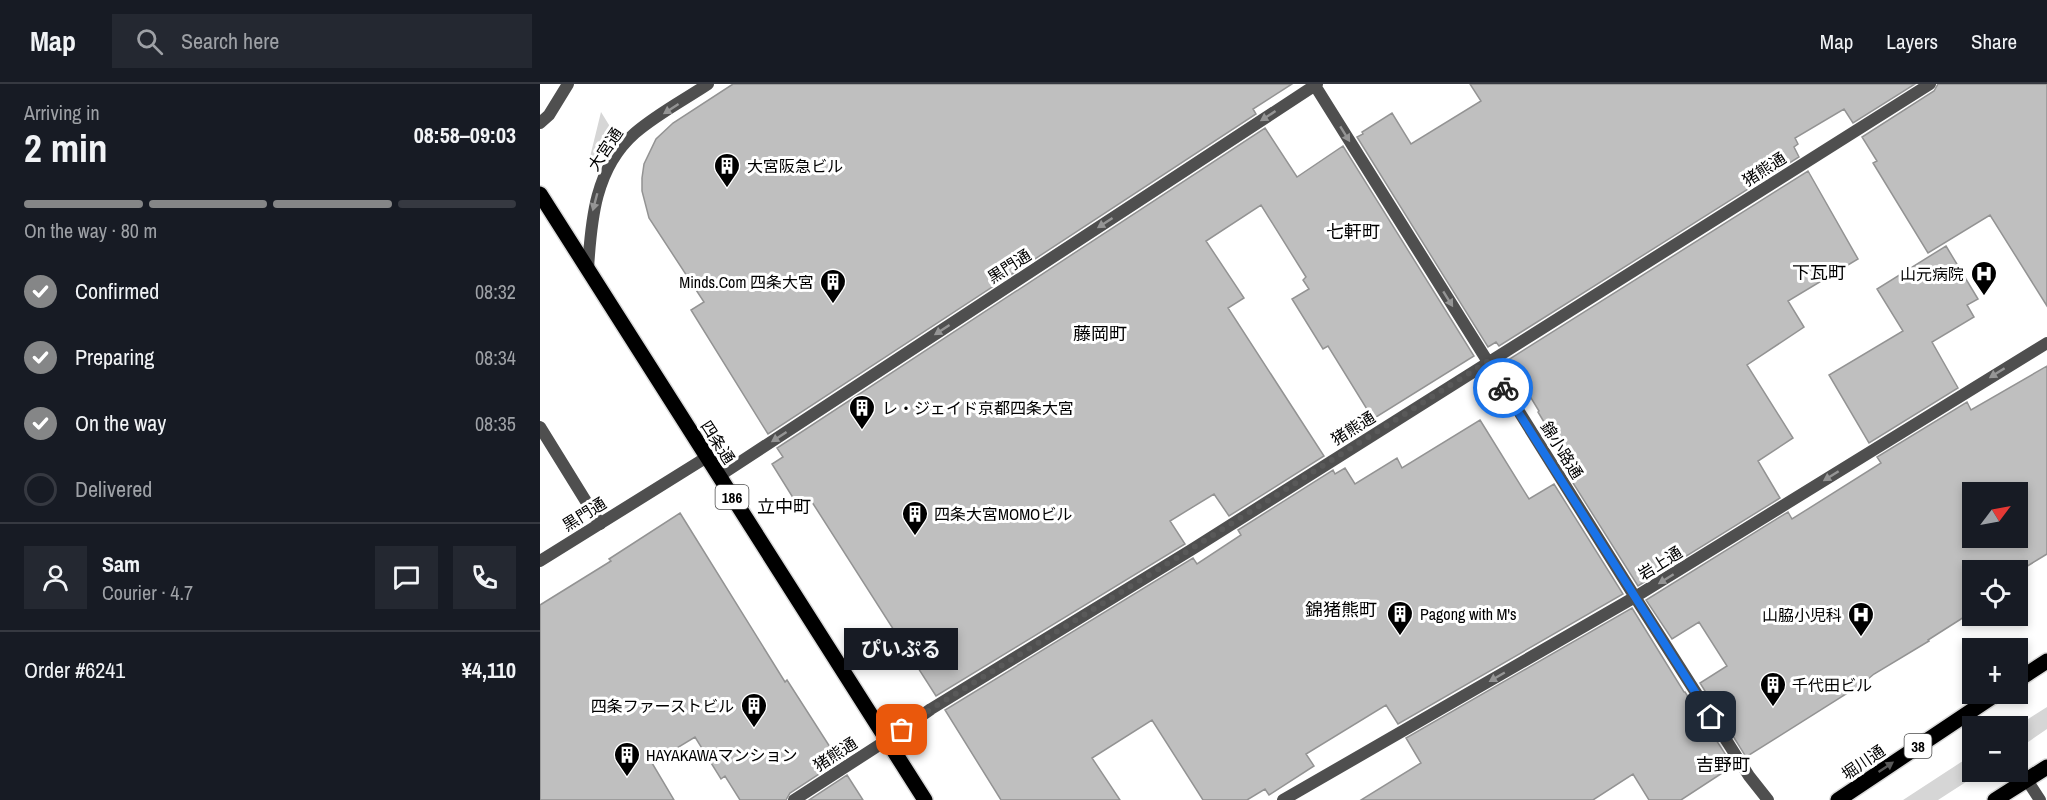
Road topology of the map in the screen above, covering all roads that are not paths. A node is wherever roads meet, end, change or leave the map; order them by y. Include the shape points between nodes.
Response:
1 (568, 84) edge
2 (708, 84) edge
3 (1316, 84) edge
4 (1930, 84) edge
5 (540, 123) edge
6 (540, 194) edge
7 (588, 269) junction
8 (2047, 343) edge
9 (1487, 362) junction
10 (540, 427) edge
11 (707, 457) junction
12 (719, 476) junction
13 (600, 524) junction
14 (540, 561) edge
15 (1635, 597) junction
16 (2047, 661) edge
17 (2028, 673) edge
18 (1982, 704) edge
19 (887, 741) junction
20 (2047, 767) edge
21 (2028, 779) edge
22 (2024, 782) edge
23 (2028, 782) edge
24 (794, 800) edge
25 (925, 800) edge
26 (1283, 800) edge
27 (1768, 800) edge
28 (1838, 800) edge
29 (1995, 800) edge
30 (2040, 800) edge

1 - 5 street
2 -> 7 street, 大宮通 via 634,134 607,170 590,228
3 -> 9 street, 錦小路通
3 -> 12 street, 黒門通
4 - 9 street, 猪熊通
6 - 7 main road, 四条通 / 186
7 - 11 main road, 四条通 / 186
8 -> 15 street, 岩上通
9 - 15 street, 錦小路通
9 - 19 street, 猪熊通 via 931,709
10 - 13 street
11 - 12 main road, 四条通 / 186
11 - 13 street, 黒門通
12 - 19 main road, 四条通 / 186
13 - 14 street, 黒門通
15 -> 26 street, 岩上通
15 - 27 street, 錦小路通
16 - 17 main road
28 -> 18 main road, 堀川通 / 38
19 - 24 street, 猪熊通
19 - 25 main road, 四条通 / 186
20 - 21 main road
22 - 29 main road
23 - 30 street

